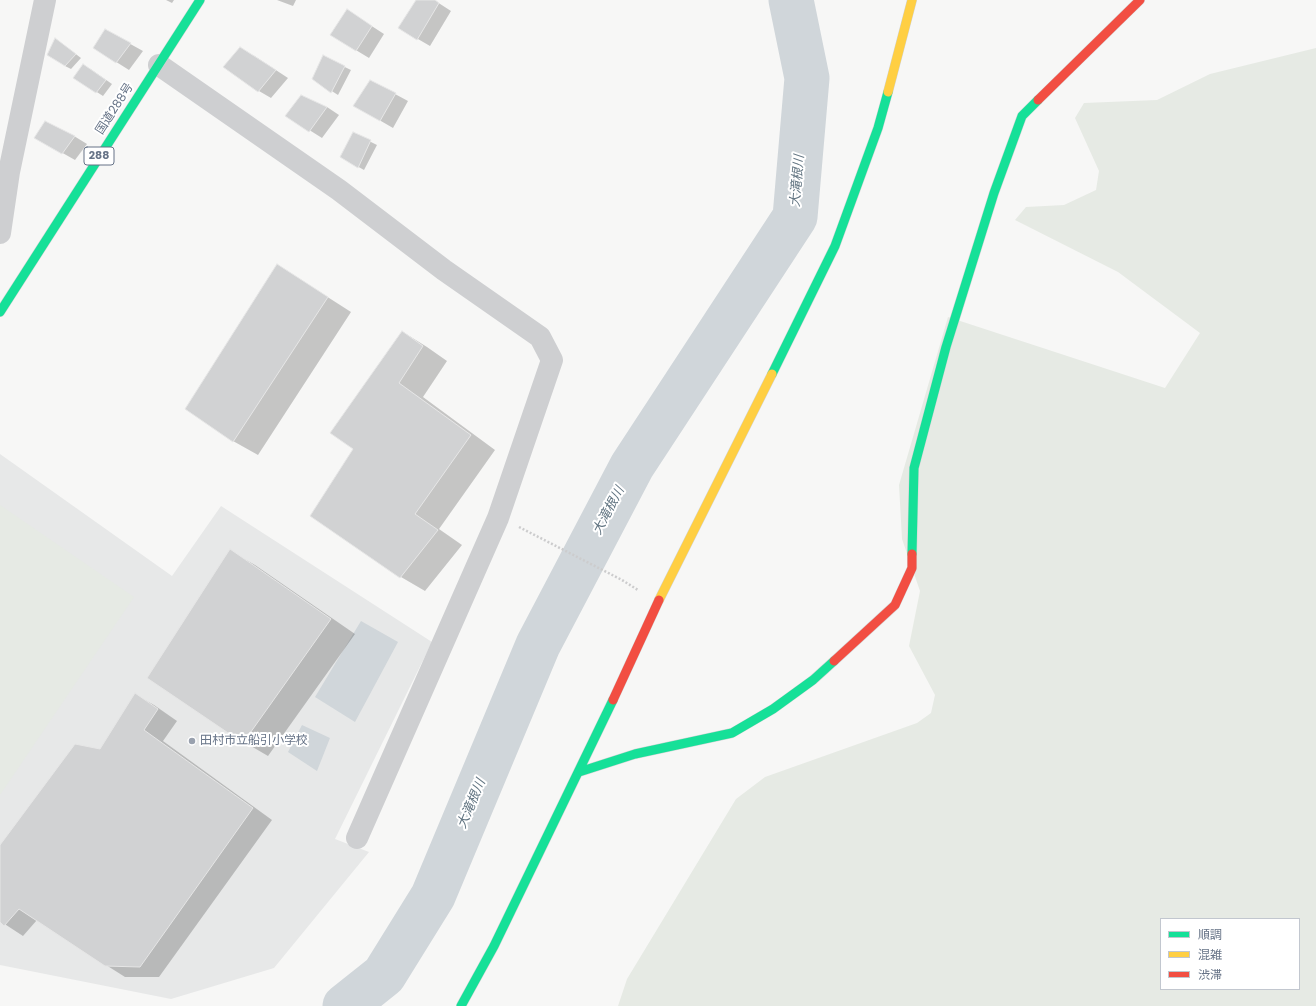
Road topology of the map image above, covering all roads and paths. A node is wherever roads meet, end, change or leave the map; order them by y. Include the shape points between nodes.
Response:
1 (45, 0) edge
2 (200, 0) edge
3 (912, 0) edge
4 (1140, 0) edge
5 (159, 65) junction
6 (4, 169) edge
7 (0, 233) edge
8 (0, 312) edge
9 (530, 532) dead end
10 (622, 580) dead end
11 (579, 772) junction
12 (356, 838) dead end
13 (461, 1006) edge

1 - 6 street
2 - 5 main road, 国道288号 / 288
3 - 11 main road via 878,128 835,246 658,603
4 - 11 main road via 1022,116 994,193 948,340 914,468 912,568 894,605 813,680 773,709 732,733 635,754
5 - 8 main road, 国道288号 / 288
5 - 12 street via 339,190 444,270 540,337 552,360 498,518
6 - 7 street
9 - 10 path
11 - 13 main road via 494,946

